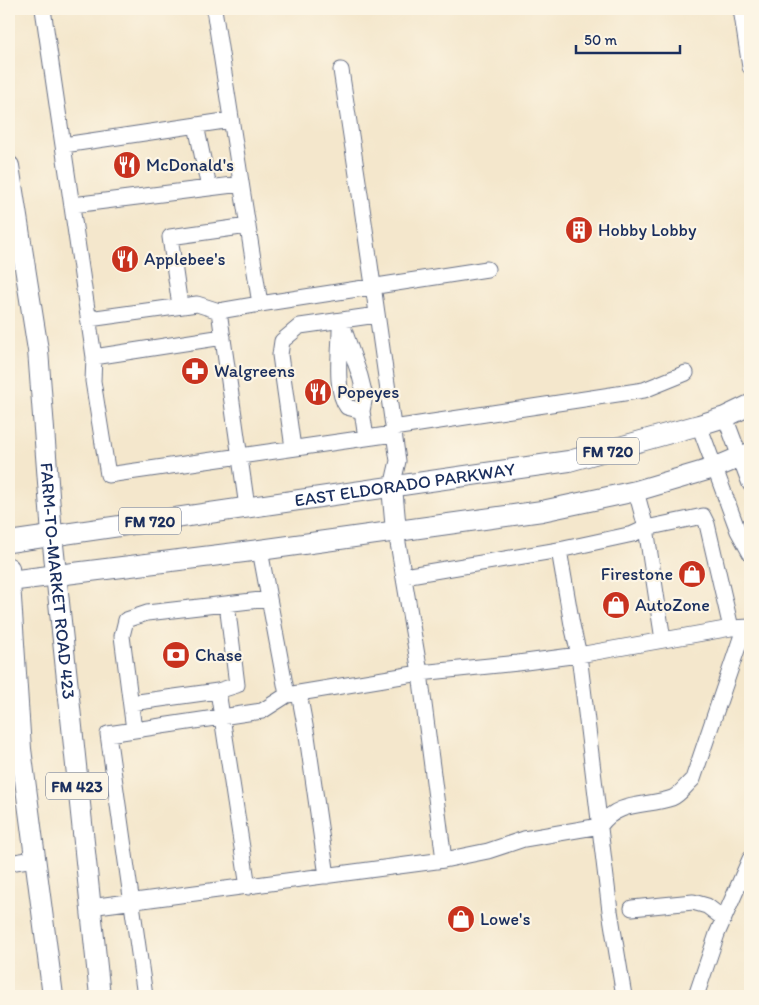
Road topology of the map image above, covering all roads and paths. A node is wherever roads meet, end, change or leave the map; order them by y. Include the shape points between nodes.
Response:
1 (43, 9) edge
2 (214, 9) edge
3 (741, 9) edge
4 (750, 68) edge
5 (341, 70) dead end
6 (231, 120) junction
7 (196, 125) junction
8 (64, 145) junction
9 (9, 166) edge
10 (241, 184) junction
11 (209, 188) junction
12 (73, 205) junction
13 (248, 226) junction
14 (487, 269) dead end
15 (374, 287) junction
16 (260, 304) junction
17 (180, 306) junction
18 (219, 311) junction
19 (377, 315) junction
20 (89, 320) junction
21 (341, 320) junction
22 (223, 337) junction
23 (94, 357) junction
24 (686, 374) dead end
25 (750, 404) edge
26 (362, 411) junction
27 (724, 417) junction
28 (699, 425) junction
29 (394, 431) junction
30 (366, 438) junction
31 (293, 448) junction
32 (746, 455) edge
33 (240, 456) junction
34 (714, 468) junction
35 (750, 484) edge
36 (392, 487) junction
37 (636, 491) junction
38 (247, 507) junction
39 (646, 528) junction
40 (396, 531) junction
41 (52, 535) junction
42 (9, 542) edge
43 (260, 550) junction
44 (559, 550) junction
45 (750, 553) edge
46 (56, 575) junction
47 (404, 576) junction
48 (9, 577) edge
49 (269, 599) junction
50 (227, 604) junction
51 (744, 630) edge
52 (663, 640) junction
53 (579, 654) junction
54 (420, 673) junction
55 (218, 691) junction
56 (293, 694) junction
57 (131, 703) junction
58 (222, 716) junction
59 (134, 730) junction
60 (600, 826) junction
61 (34, 859) junction
62 (750, 859) edge
63 (444, 860) junction
64 (9, 862) edge
65 (327, 876) junction
66 (248, 887) junction
67 (131, 902) junction
68 (90, 907) junction
69 (632, 908) dead end
70 (724, 919) junction
71 (53, 996) edge
72 (100, 996) edge
73 (145, 996) edge
74 (624, 996) edge
75 (696, 996) edge

1 - 8 street
2 - 6 street
3 - 4 street
5 - 15 street
6 - 7 street
6 - 10 street
7 - 8 street
7 - 11 street
8 - 12 street
9 - 41 main road, FARM-TO-MARKET ROAD 423 / FM 423 via 38,350
10 - 11 street
10 - 13 street
11 - 12 street
12 - 20 street
13 - 16 street
13 - 17 street via 170,237
14 - 15 street
15 - 16 street
15 - 19 street
16 - 18 street
17 - 18 street via 197,304
17 - 20 street
18 - 22 street
19 - 21 street
19 - 29 street
20 - 23 street
21 - 26 street via 365,396
21 - 26 street via 339,366 342,401 347,407
21 - 31 street via 300,326 282,341 280,355
22 - 23 street
22 - 33 street
23 - 33 street via 93,381 108,475
24 - 29 street via 644,390
25 - 27 main road, EAST ELDORADO PARKWAY / FM 720
26 - 30 street
27 - 28 main road, EAST ELDORADO PARKWAY / FM 720
27 - 32 street
28 - 34 street
28 - 36 main road, EAST ELDORADO PARKWAY / FM 720 via 568,461
29 - 30 street
29 - 36 street via 398,460
30 - 31 street
31 - 33 street
32 - 34 main road
32 - 35 street
33 - 38 street
34 - 37 main road
34 - 45 street
36 - 38 main road, EAST ELDORADO PARKWAY / FM 720
36 - 40 main road
37 - 39 street
37 - 40 main road via 542,511
38 - 41 main road, EAST ELDORADO PARKWAY / FM 720
39 - 44 street
39 - 51 street via 703,516
39 - 52 street
40 - 43 main road
40 - 47 street
41 - 42 main road, EAST ELDORADO PARKWAY
41 - 46 main road, FARM-TO-MARKET ROAD 423 / FM 423
43 - 46 main road
43 - 49 street
44 - 47 street
44 - 53 street
46 - 48 main road
46 - 68 main road, FARM-TO-MARKET ROAD 423 / FM 423
47 - 54 street
48 - 61 main road, FM 423 via 20,749
49 - 50 street
49 - 56 street
50 - 55 street via 237,685
50 - 57 street via 147,613 126,620 122,636
51 - 52 street
51 - 60 street via 693,778 674,797 615,811
52 - 53 street
53 - 54 street
53 - 60 street
54 - 56 street
54 - 63 street
55 - 57 street
55 - 58 street
56 - 58 street via 262,711
56 - 65 street
57 - 59 street
58 - 59 street
58 - 66 street
59 - 67 street via 108,734
60 - 63 street via 524,839 488,852
60 - 74 street
61 - 64 street
61 - 71 main road, FM 423
62 - 70 street
63 - 65 street
65 - 66 street
66 - 67 street
67 - 68 street
67 - 73 street
68 - 72 main road, FARM-TO-MARKET ROAD 423 / FM 423
69 - 70 street via 693,902 707,906
70 - 75 street

